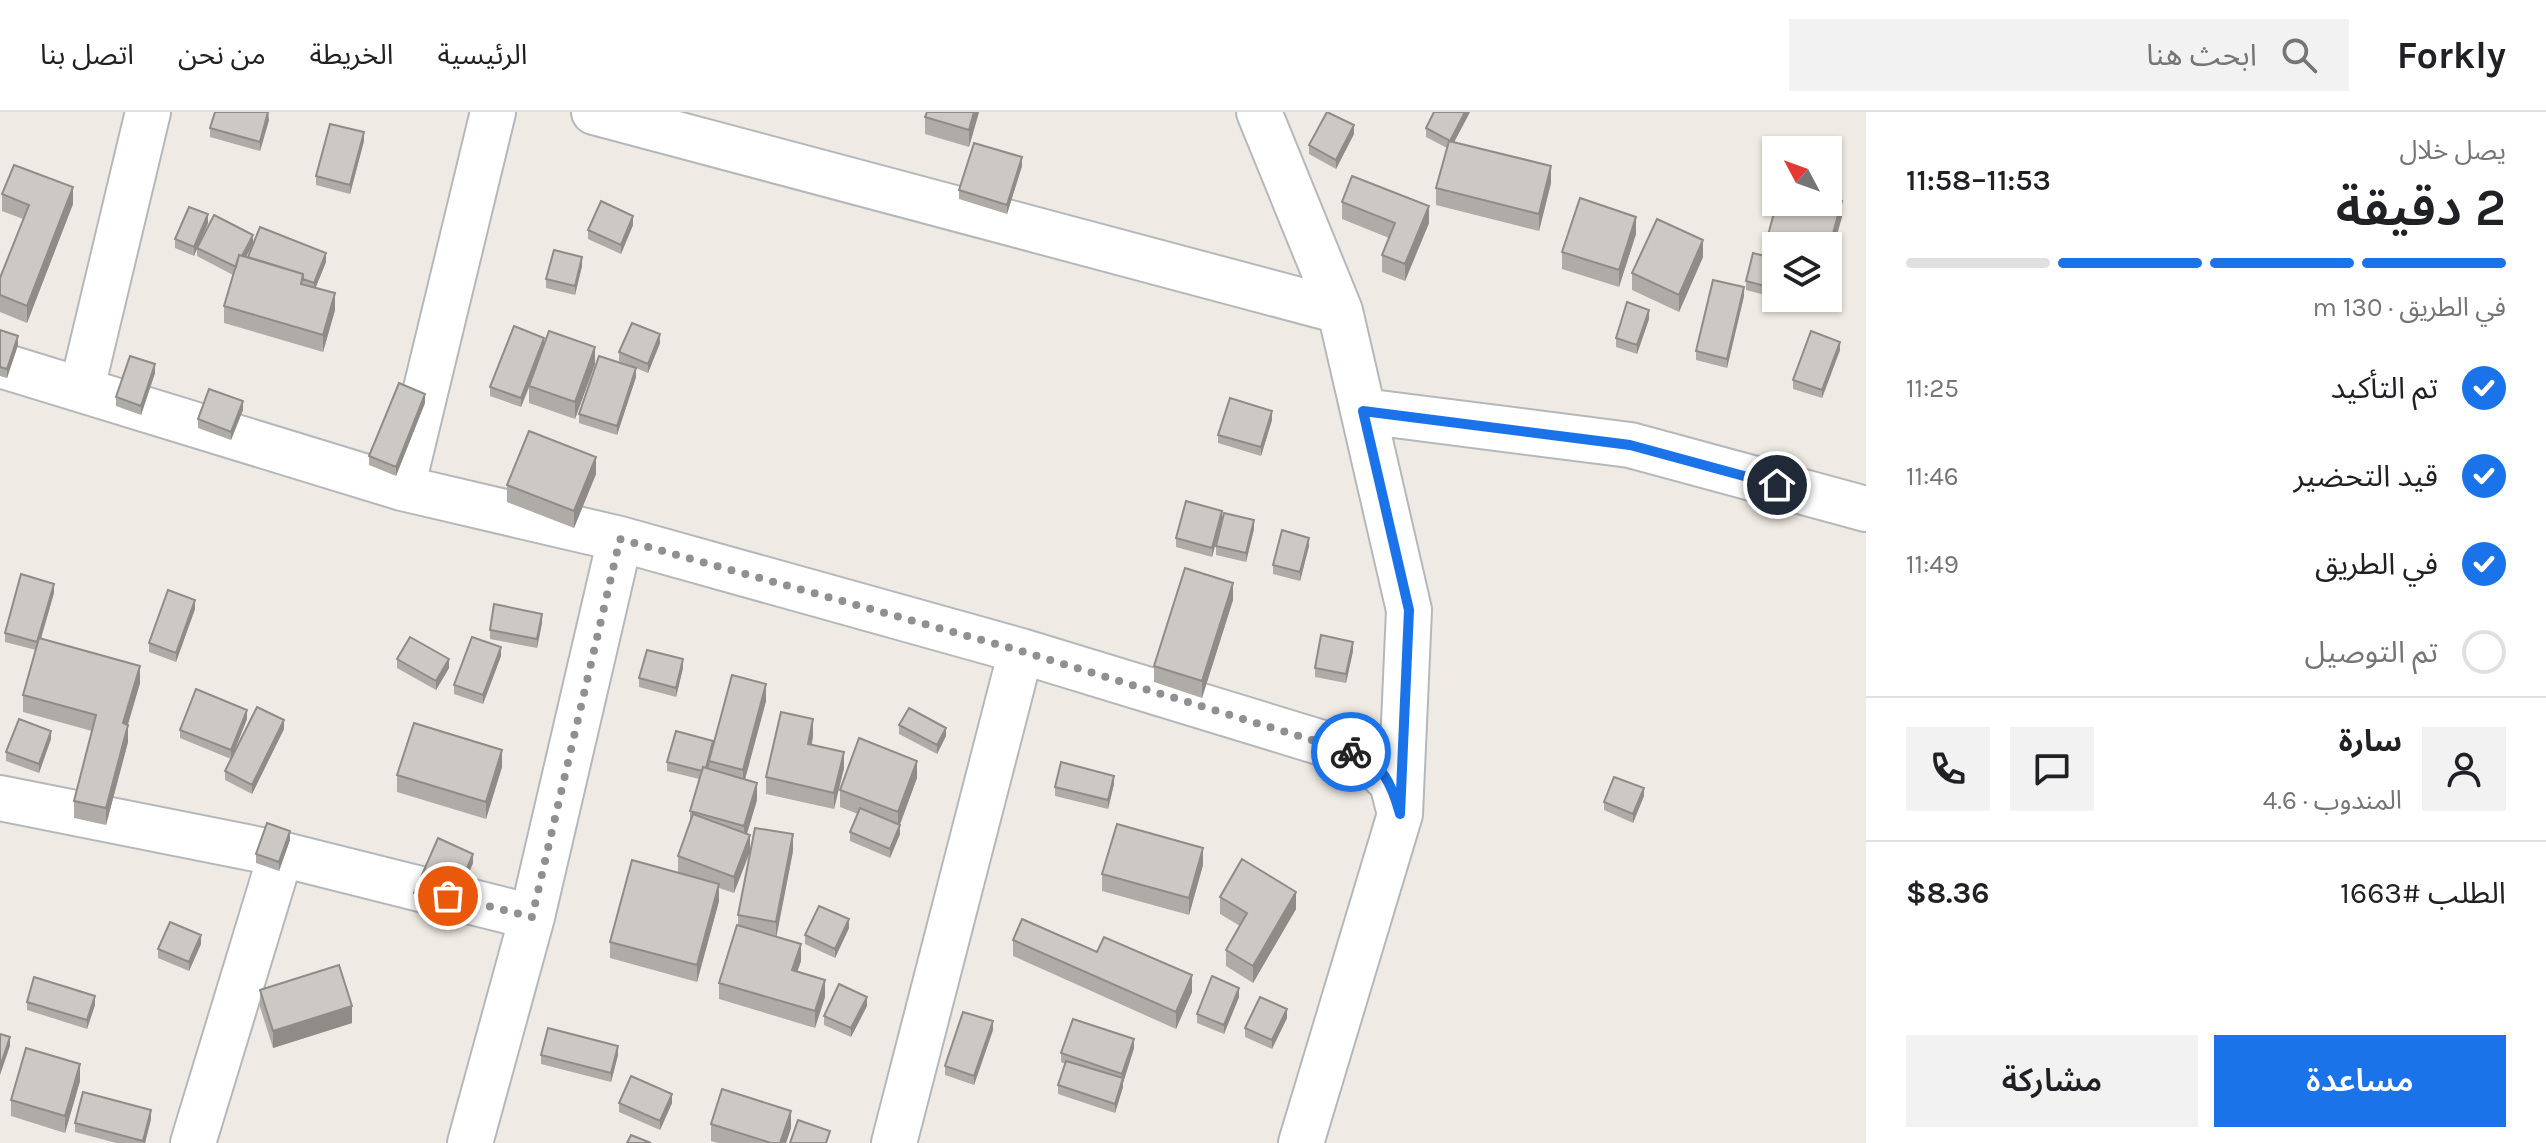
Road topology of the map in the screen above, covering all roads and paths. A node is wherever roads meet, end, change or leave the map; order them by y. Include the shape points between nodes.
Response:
1 (148, 112) edge
2 (493, 112) edge
3 (594, 112) edge
4 (1259, 112) edge
5 (1340, 311) junction
6 (0, 365) edge
7 (82, 388) junction
8 (1363, 411) junction
9 (402, 488) junction
10 (1866, 509) edge
11 (620, 539) junction
12 (1021, 651) junction
13 (0, 798) edge
14 (1400, 814) junction
15 (281, 854) junction
16 (532, 917) junction
17 (193, 1143) edge
18 (470, 1143) edge
19 (894, 1143) edge
20 (1301, 1143) edge

1 - 7 street
2 - 9 street
3 - 5 street
4 - 5 street
5 - 8 street
6 - 7 street
7 - 9 street
8 - 10 street via 1630,445
8 - 14 street via 1409,610
9 - 11 street
11 - 12 street
11 - 16 street
12 - 14 street via 1365,756 1392,783
12 - 19 street
13 - 15 street
14 - 20 street
15 - 16 street
15 - 17 street
16 - 18 street

